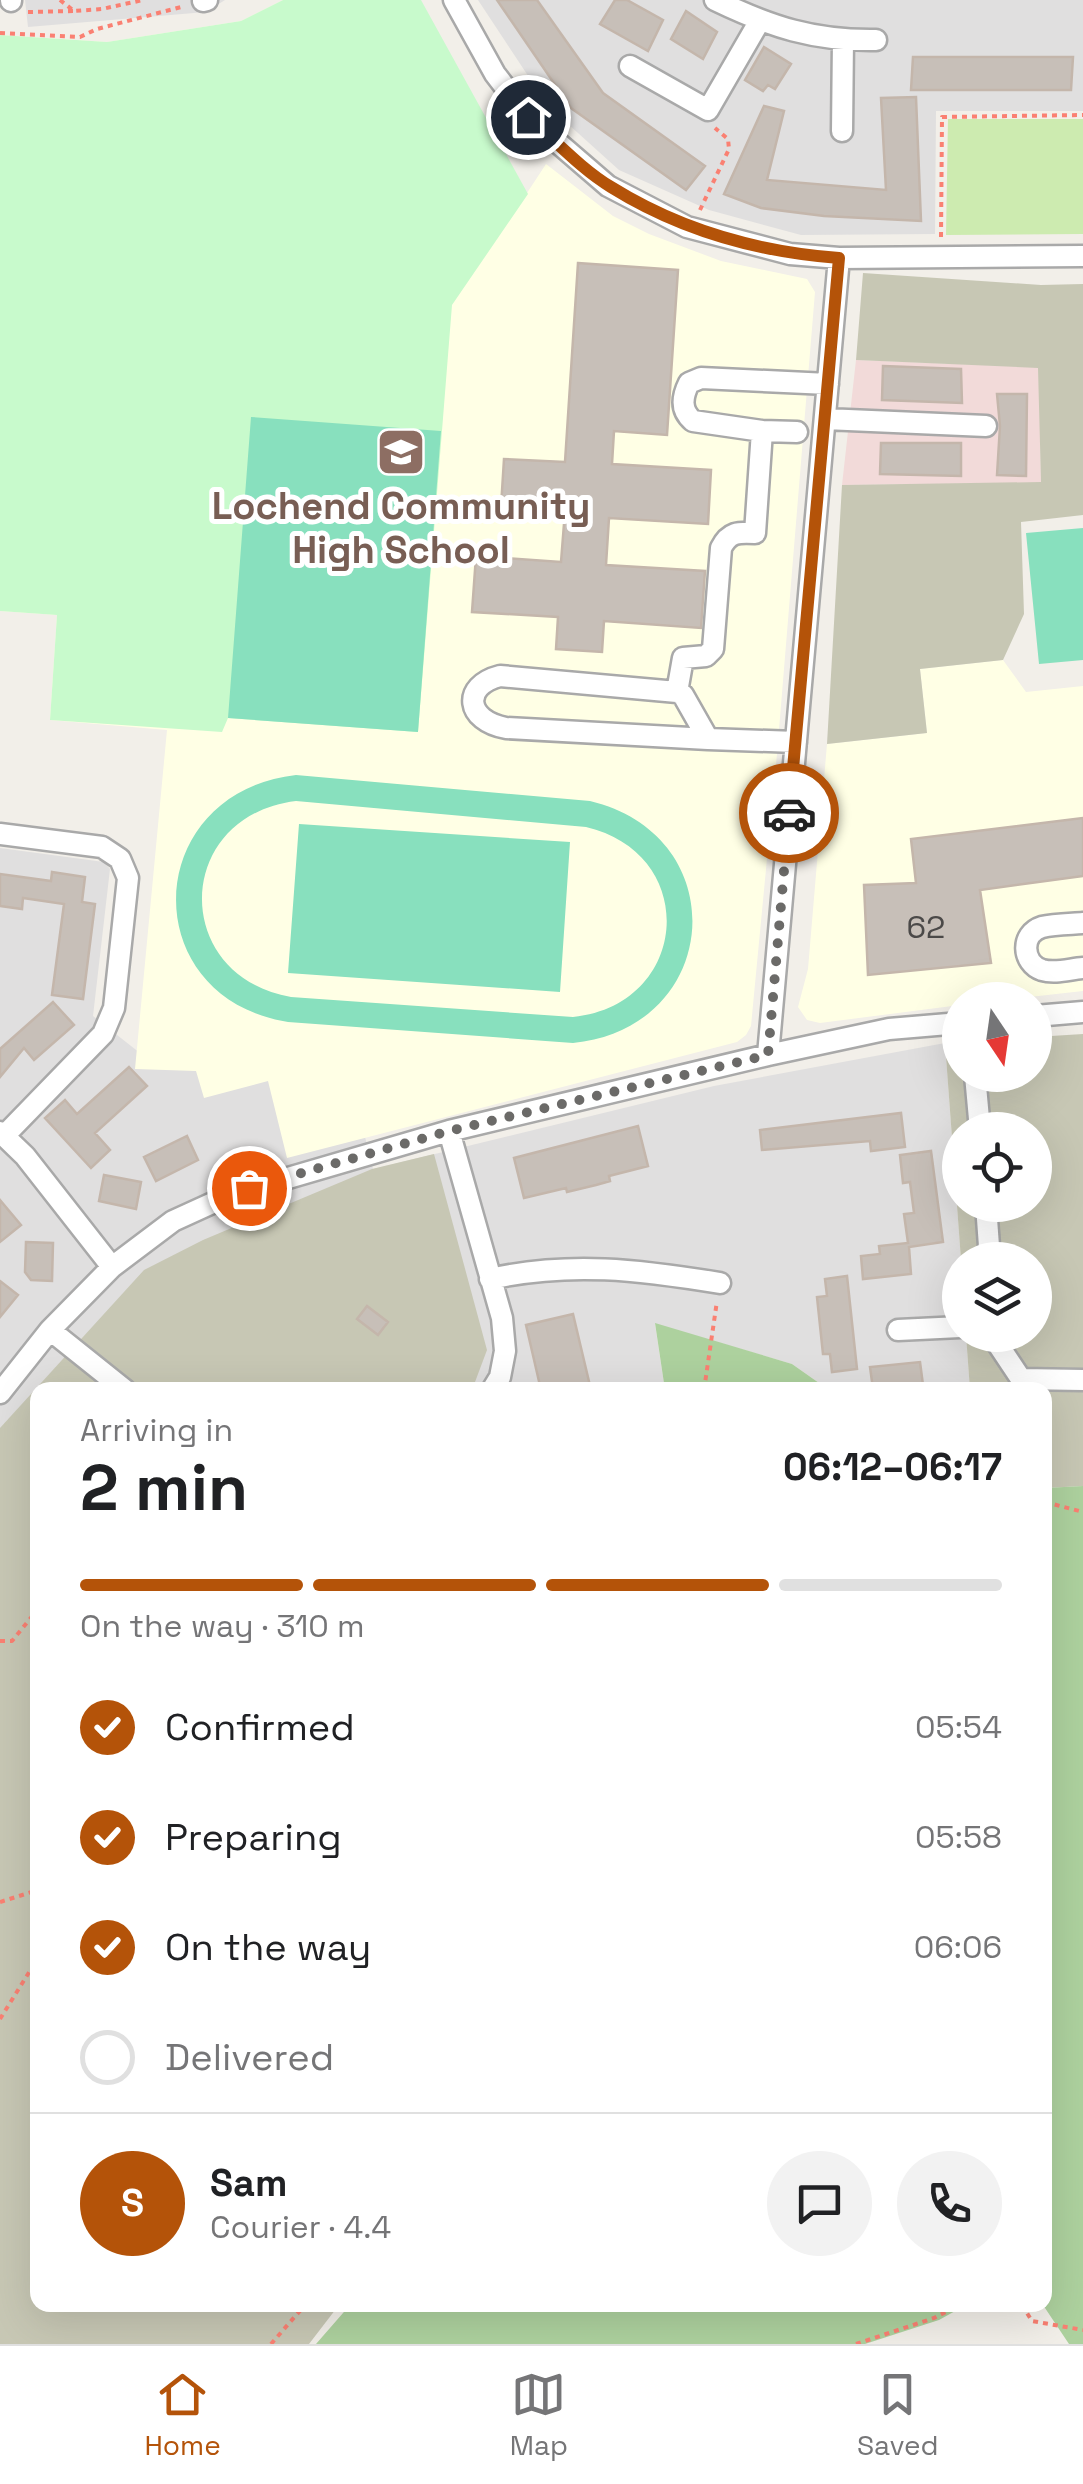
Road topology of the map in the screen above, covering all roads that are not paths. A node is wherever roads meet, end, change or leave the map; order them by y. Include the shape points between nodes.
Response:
1 (454, 0) edge
2 (714, 0) edge
3 (759, 22) junction
4 (843, 40) junction
5 (876, 40) dead end
6 (630, 66) dead end
7 (842, 131) dead end
8 (1083, 256) edge
9 (839, 258) junction
10 (828, 384) junction
11 (824, 418) junction
12 (986, 426) dead end
13 (762, 431) junction
14 (798, 432) dead end
15 (677, 692) junction
16 (708, 739) junction
17 (796, 742) junction
18 (0, 834) edge
19 (1083, 923) edge
20 (1083, 968) edge
21 (1083, 1012) edge
22 (1052, 1015) edge
23 (942, 1024) edge
24 (768, 1055) junction
25 (449, 1131) junction
26 (2, 1134) edge
27 (112, 1267) junction
28 (490, 1280) junction
29 (720, 1283) road end
30 (942, 1329) edge
31 (50, 1330) junction
32 (898, 1330) dead end
33 (1003, 1352) edge
34 (1077, 1381) edge
35 (115, 1382) edge
36 (497, 1382) edge
37 (0, 1393) edge

1 - 9 street via 528,117 608,186 691,228 790,254
2 - 3 street
3 - 4 street
3 - 6 street via 708,110
4 - 5 street
4 - 7 street
8 - 9 street
9 - 10 street
10 - 11 street
10 - 13 street via 701,378 689,383 682,403 693,422
11 - 12 street
11 - 17 street
13 - 14 street
13 - 15 street via 755,533 738,532 720,548 713,649 682,658
15 - 16 street
15 - 16 street via 500,676 478,688 473,705 488,725 506,728
16 - 17 street
17 - 24 street
18 - 26 street via 102,847 120,859 128,878 114,1008 104,1034
19 - 20 street via 1038,928 1026,953 1033,966 1048,972
21 - 22 street
23 - 24 street
24 - 25 street
25 - 27 street via 230,1195 173,1221
25 - 28 street
26 - 27 street
27 - 31 street
28 - 29 street via 535,1269 641,1270
28 - 36 street via 502,1318
30 - 32 street
31 - 35 street
31 - 37 street
33 - 34 street via 1021,1379

